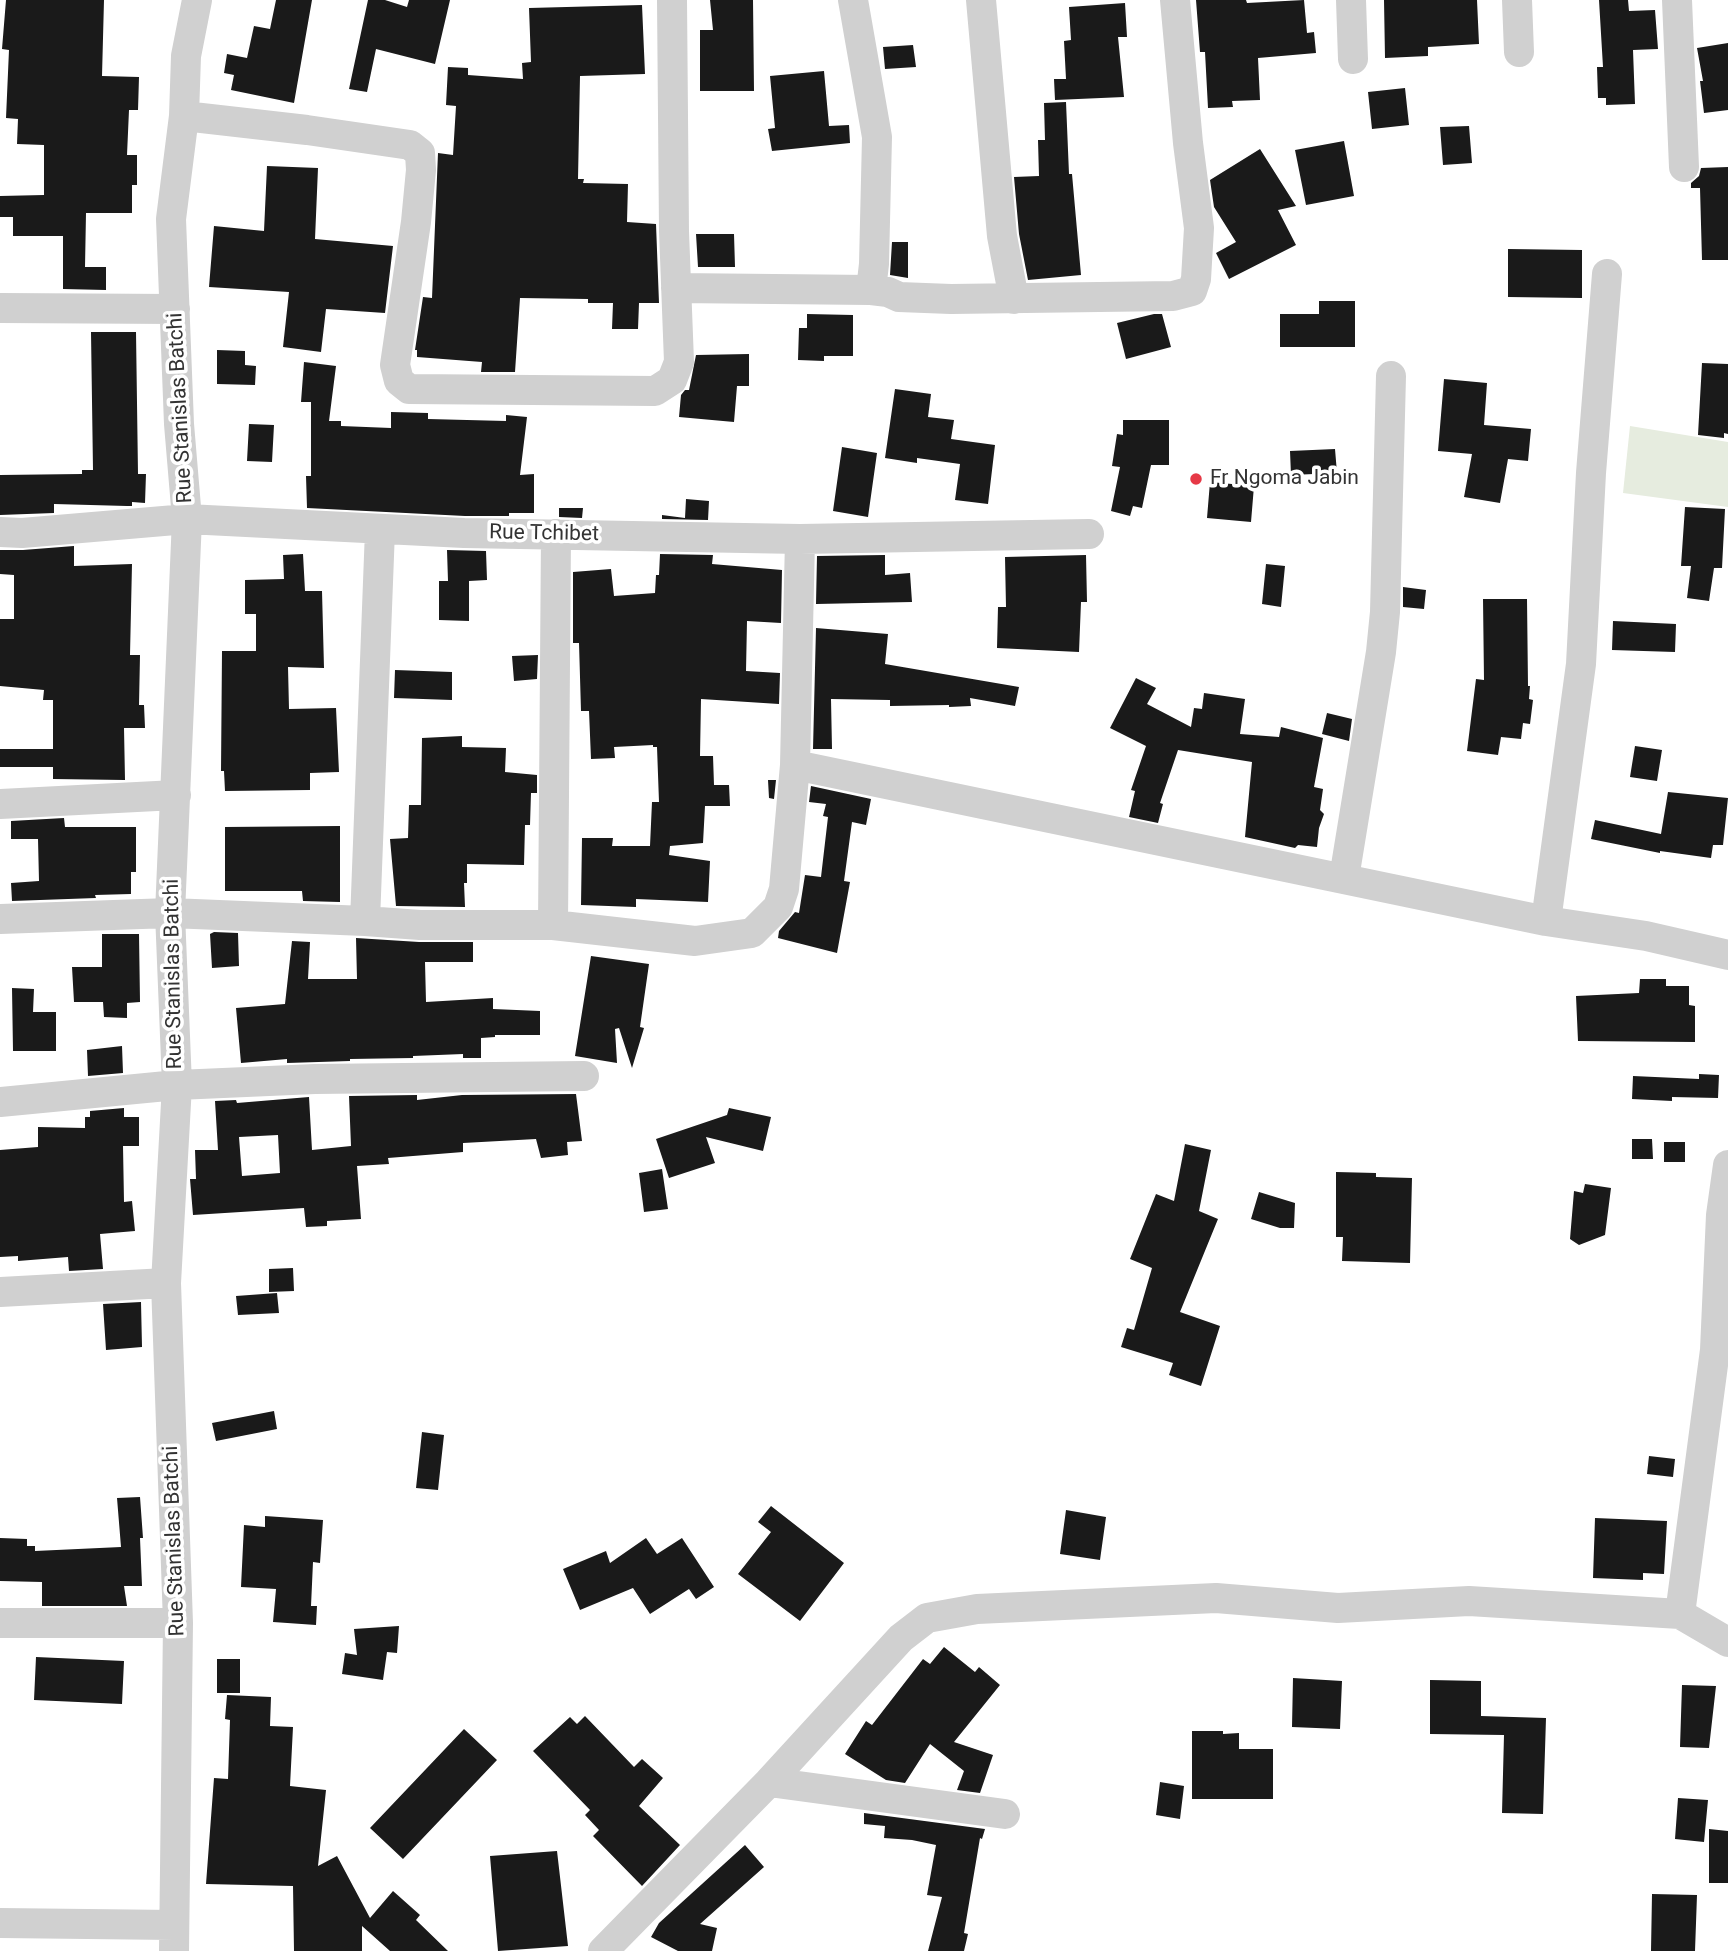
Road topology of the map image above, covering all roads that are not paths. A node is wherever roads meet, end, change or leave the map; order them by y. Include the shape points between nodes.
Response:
1 (197, 0) edge
2 (672, 0) edge
3 (853, 0) edge
4 (981, 0) edge
5 (1175, 0) edge
6 (1350, 0) edge
7 (1517, 0) edge
8 (1678, 0) edge
9 (1519, 52) dead end
10 (1353, 59) dead end
11 (184, 116) junction
12 (1684, 167) dead end
13 (1607, 274) dead end
14 (676, 288) junction
15 (871, 290) junction
16 (1014, 299) junction
17 (0, 308) edge
18 (175, 309) junction
19 (1391, 376) dead end
20 (187, 519) junction
21 (380, 530) junction
22 (0, 532) edge
23 (556, 534) junction
24 (1089, 534) dead end
25 (800, 539) junction
26 (794, 765) junction
27 (176, 795) junction
28 (0, 804) edge
29 (1344, 878) junction
30 (170, 913) junction
31 (0, 919) edge
32 (365, 921) junction
33 (1546, 921) junction
34 (553, 925) junction
35 (1728, 955) edge
36 (584, 1076) dead end
37 (177, 1085) junction
38 (0, 1102) edge
39 (1728, 1165) edge
40 (166, 1283) junction
41 (0, 1292) edge
42 (1722, 1350) edge
43 (1680, 1614) junction
44 (0, 1623) edge
45 (178, 1623) junction
46 (1728, 1642) edge
47 (769, 1782) junction
48 (1004, 1814) dead end
49 (0, 1923) edge
50 (174, 1938) edge
51 (603, 1951) edge

1 - 11 street, Rue Stanislas Batchi via 186,56
2 - 14 street
3 - 15 street via 877,137
4 - 16 street via 1002,236
5 - 16 street via 1199,228 1195,286 1173,296
6 - 10 street
7 - 9 street
8 - 12 street
11 - 14 street via 410,145 420,153 416,222 395,365 399,381 409,389 655,391 672,380 679,362
11 - 18 street, Rue Stanislas Batchi via 172,219
13 - 33 street via 1581,664
14 - 15 street
15 - 16 street via 899,297
17 - 18 street
18 - 20 street, Rue Stanislas Batchi
19 - 29 street via 1385,612
20 - 21 street, Rue Tchibet
20 - 22 street, Rue Tchibet
20 - 27 street, Rue Stanislas Batchi
21 - 23 street, Rue Tchibet
21 - 32 street
23 - 25 street, Rue Tchibet
23 - 34 street
24 - 25 street, Rue Tchibet
25 - 26 street
26 - 29 street
26 - 34 street via 784,889 778,907 752,933 695,941
27 - 28 street
27 - 30 street, Rue Stanislas Batchi
29 - 33 street
30 - 31 street
30 - 32 street
30 - 37 street, Rue Stanislas Batchi
32 - 34 street
33 - 35 street via 1646,936
36 - 37 street
37 - 38 street
37 - 40 street, Rue Stanislas Batchi
39 - 42 street via 1720,1214
40 - 41 street
40 - 45 street, Rue Stanislas Batchi
42 - 43 street
43 - 46 street
43 - 47 street via 1469,1601 1338,1608 1216,1598 977,1609 928,1618 901,1638
44 - 45 street
45 - 50 street, Rue Stanislas Batchi
47 - 48 street
47 - 51 street
49 - 50 street

